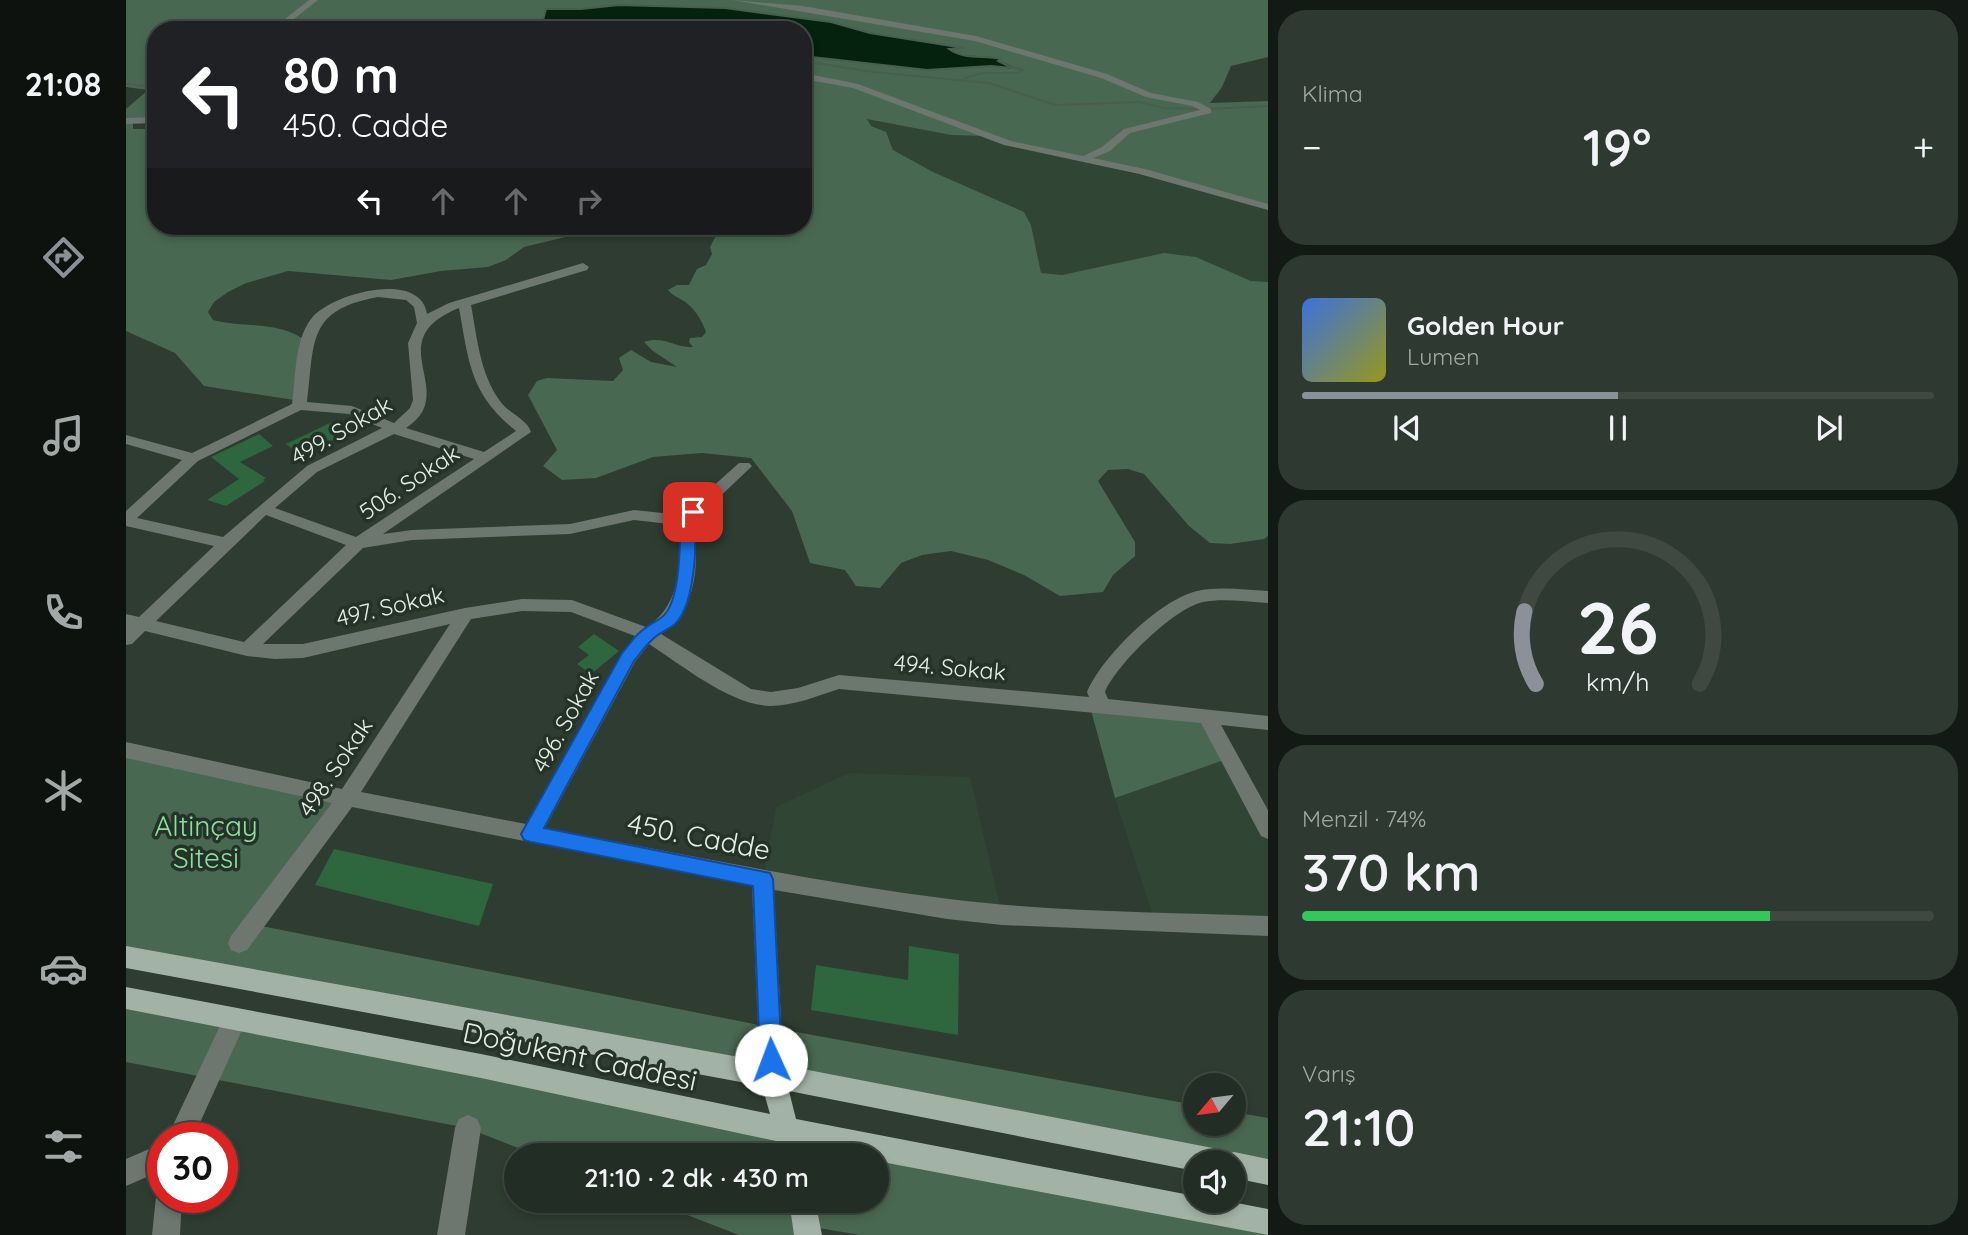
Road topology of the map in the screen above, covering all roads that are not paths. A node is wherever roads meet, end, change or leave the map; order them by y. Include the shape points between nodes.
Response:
1 (314, 0) edge
2 (736, 0) edge
3 (287, 21) edge
4 (812, 78) edge
5 (147, 120) edge
6 (126, 121) edge
7 (1087, 160) junction
8 (1268, 207) edge
9 (583, 267) dead end
10 (464, 303) junction
11 (422, 321) junction
12 (299, 406) junction
13 (394, 429) junction
14 (126, 439) edge
15 (193, 458) junction
16 (485, 458) junction
17 (744, 466) dead end
18 (263, 509) junction
19 (126, 521) edge
20 (685, 521) junction
21 (225, 543) junction
22 (358, 543) junction
23 (1268, 597) edge
24 (465, 614) junction
25 (134, 621) edge
26 (647, 634) junction
27 (126, 639) edge
28 (247, 649) junction
29 (1101, 704) junction
30 (1206, 715) junction
31 (1268, 723) edge
32 (126, 750) edge
33 (347, 799) junction
34 (1268, 830) edge
35 (531, 834) junction
36 (763, 879) junction
37 (1268, 926) edge
38 (239, 943) dead end
39 (126, 957) edge
40 (126, 998) edge
41 (235, 1019) junction
42 (772, 1076) junction
43 (187, 1122) edge
44 (467, 1128) dead end
45 (787, 1129) junction
46 (790, 1143) edge
47 (1183, 1155) edge
48 (147, 1163) edge
49 (1246, 1167) edge
50 (1268, 1171) edge
51 (126, 1173) edge
52 (168, 1213) edge
53 (804, 1213) edge
54 (1268, 1223) edge
55 (166, 1235) edge
56 (451, 1235) edge
57 (808, 1235) edge

1 - 3 street
2 - 7 street via 976,39 1208,111 1127,131
4 - 7 street via 855,86 1008,143
5 - 6 street
7 - 8 street
9 - 10 street
10 - 11 street
10 - 16 street via 478,373 498,412 524,432
11 - 12 street via 419,307 401,293 364,294 331,308 311,331
11 - 13 street, 499. Sokak via 415,348 420,400 417,409
12 - 13 street, 506. Sokak via 352,410
12 - 15 street
13 - 16 street, 506. Sokak
13 - 18 street, 499. Sokak via 313,469
14 - 15 street
15 - 19 street
16 - 22 street, 506. Sokak
17 - 20 street
18 - 21 street, 499. Sokak
18 - 22 street
19 - 21 street
20 - 22 street via 634,515 570,529 424,534
20 - 26 street, 496. Sokak via 688,558 678,606 670,619
21 - 25 street, 499. Sokak
22 - 28 street, 506. Sokak
23 - 29 street via 1186,600 1104,675 1096,692
24 - 26 street, 497. Sokak via 522,605 572,606
24 - 28 street, 497. Sokak via 303,651
24 - 33 street, 498. Sokak
25 - 27 street, 499. Sokak
25 - 28 street, 497. Sokak
26 - 29 street, 494. Sokak via 747,696 798,695 839,682
26 - 35 street, 496. Sokak via 628,657
29 - 30 street, 494. Sokak
30 - 31 street, 494. Sokak
30 - 34 street
32 - 33 street, 450. Cadde
33 - 35 street, 450. Cadde
33 - 38 street, 498. Sokak
35 - 36 street, 450. Cadde
36 - 37 street, 450. Cadde via 1002,915
36 - 42 street
39 - 42 main road, Doğukent Caddesi
40 - 41 main road, Doğukent Caddesi
41 - 43 street
41 - 45 main road, Doğukent Caddesi
42 - 45 main road
42 - 47 main road, Doğukent Caddesi
44 - 56 street
45 - 46 main road
45 - 54 main road, Doğukent Caddesi
48 - 51 street
49 - 50 main road
52 - 55 street
53 - 57 main road

